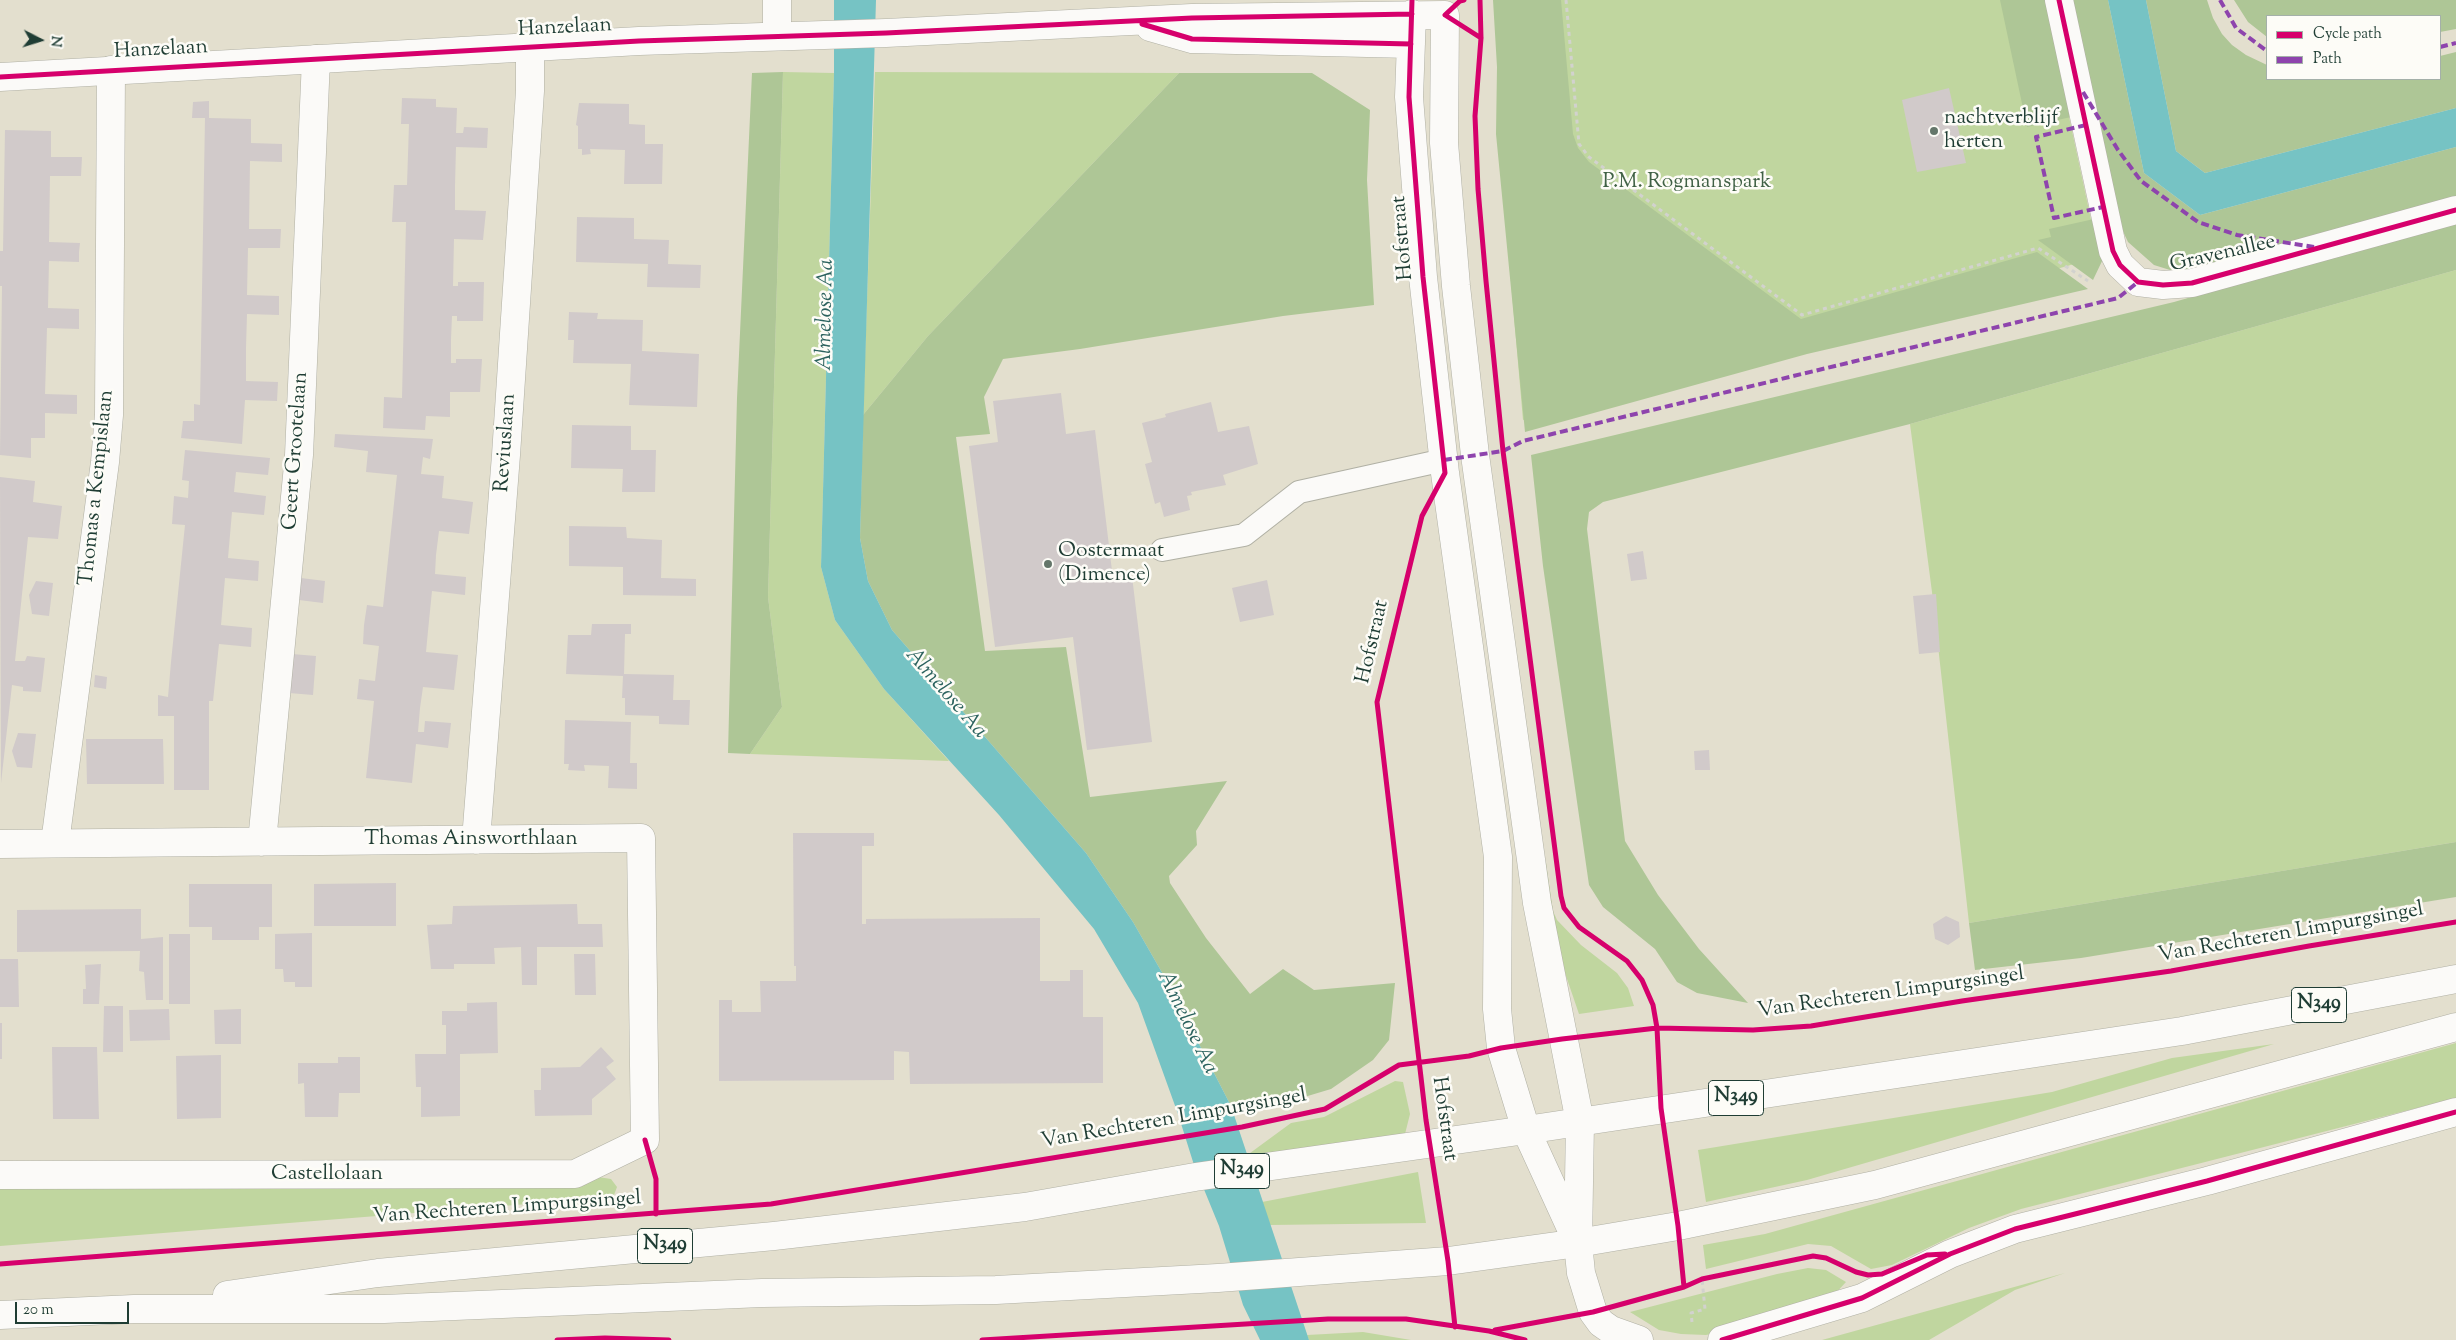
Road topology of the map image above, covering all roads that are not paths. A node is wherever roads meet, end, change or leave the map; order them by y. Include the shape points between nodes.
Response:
1 (777, 0) edge
2 (1212, 0) edge
3 (2059, 0) edge
4 (1412, 7) edge
5 (1446, 7) edge
6 (1132, 22) junction
7 (777, 35) junction
8 (1411, 44) junction
9 (530, 47) junction
10 (316, 58) junction
11 (111, 70) junction
12 (0, 77) edge
13 (2456, 210) edge
14 (1444, 460) junction
15 (1162, 550) dead end
16 (476, 840) junction
17 (262, 842) junction
18 (55, 843) junction
19 (0, 844) edge
20 (2456, 979) edge
21 (2456, 1027) edge
22 (2456, 1112) edge
23 (1580, 1122) junction
24 (1526, 1130) junction
25 (646, 1140) joint
26 (0, 1175) edge
27 (1578, 1243) junction
28 (134, 1309) junction
29 (0, 1315) edge
30 (1639, 1340) edge
31 (1722, 1340) edge

1 - 7 street
2 - 6 street, Hanzelaan
3 - 13 street, Gravenallee via 2113,251 2120,265 2138,282 2163,285 2192,282
4 - 5 street, Hanzelaan
4 - 6 street, Hanzelaan
4 - 8 street, Hofstraat
5 - 23 street via 1444,143 1475,455 1537,903
6 - 7 street, Hanzelaan
6 - 8 street, Hanzelaan via 1192,39
7 - 9 street, Hanzelaan
8 - 14 street, Hofstraat via 1409,97 1423,277
9 - 10 street, Hanzelaan
9 - 16 street, Reviuslaan via 530,91 506,455
10 - 11 street, Hanzelaan
10 - 17 street, Geert Grootelaan via 299,456
11 - 12 street, Hanzelaan
11 - 18 street, Thomas a Kempislaan via 108,425
14 - 15 lane via 1299,492 1244,535
14 - 24 street, Hofstraat via 1498,857 1497,1009 1501,1048
16 - 17 street, Thomas Ainsworthlaan
16 - 25 street, Thomas Ainsworthlaan via 641,838
17 - 18 street, Thomas Ainsworthlaan
18 - 19 street, Thomas Ainsworthlaan
20 - 23 street, N349 via 2182,1031
21 - 27 street, N349 via 1875,1185
22 - 31 street via 2207,1181 2015,1229 1950,1254 1862,1298
23 - 24 street, N349
23 - 27 street
24 - 27 street, Hofstraat
24 - 28 street, N349 via 1195,1177 1025,1207 774,1236 378,1273
25 - 26 street, Castellolaan via 575,1174
27 - 28 street, N349 via 1448,1261 996,1290 762,1293 384,1309
27 - 30 street via 1593,1312 1611,1330
28 - 29 street, N349

